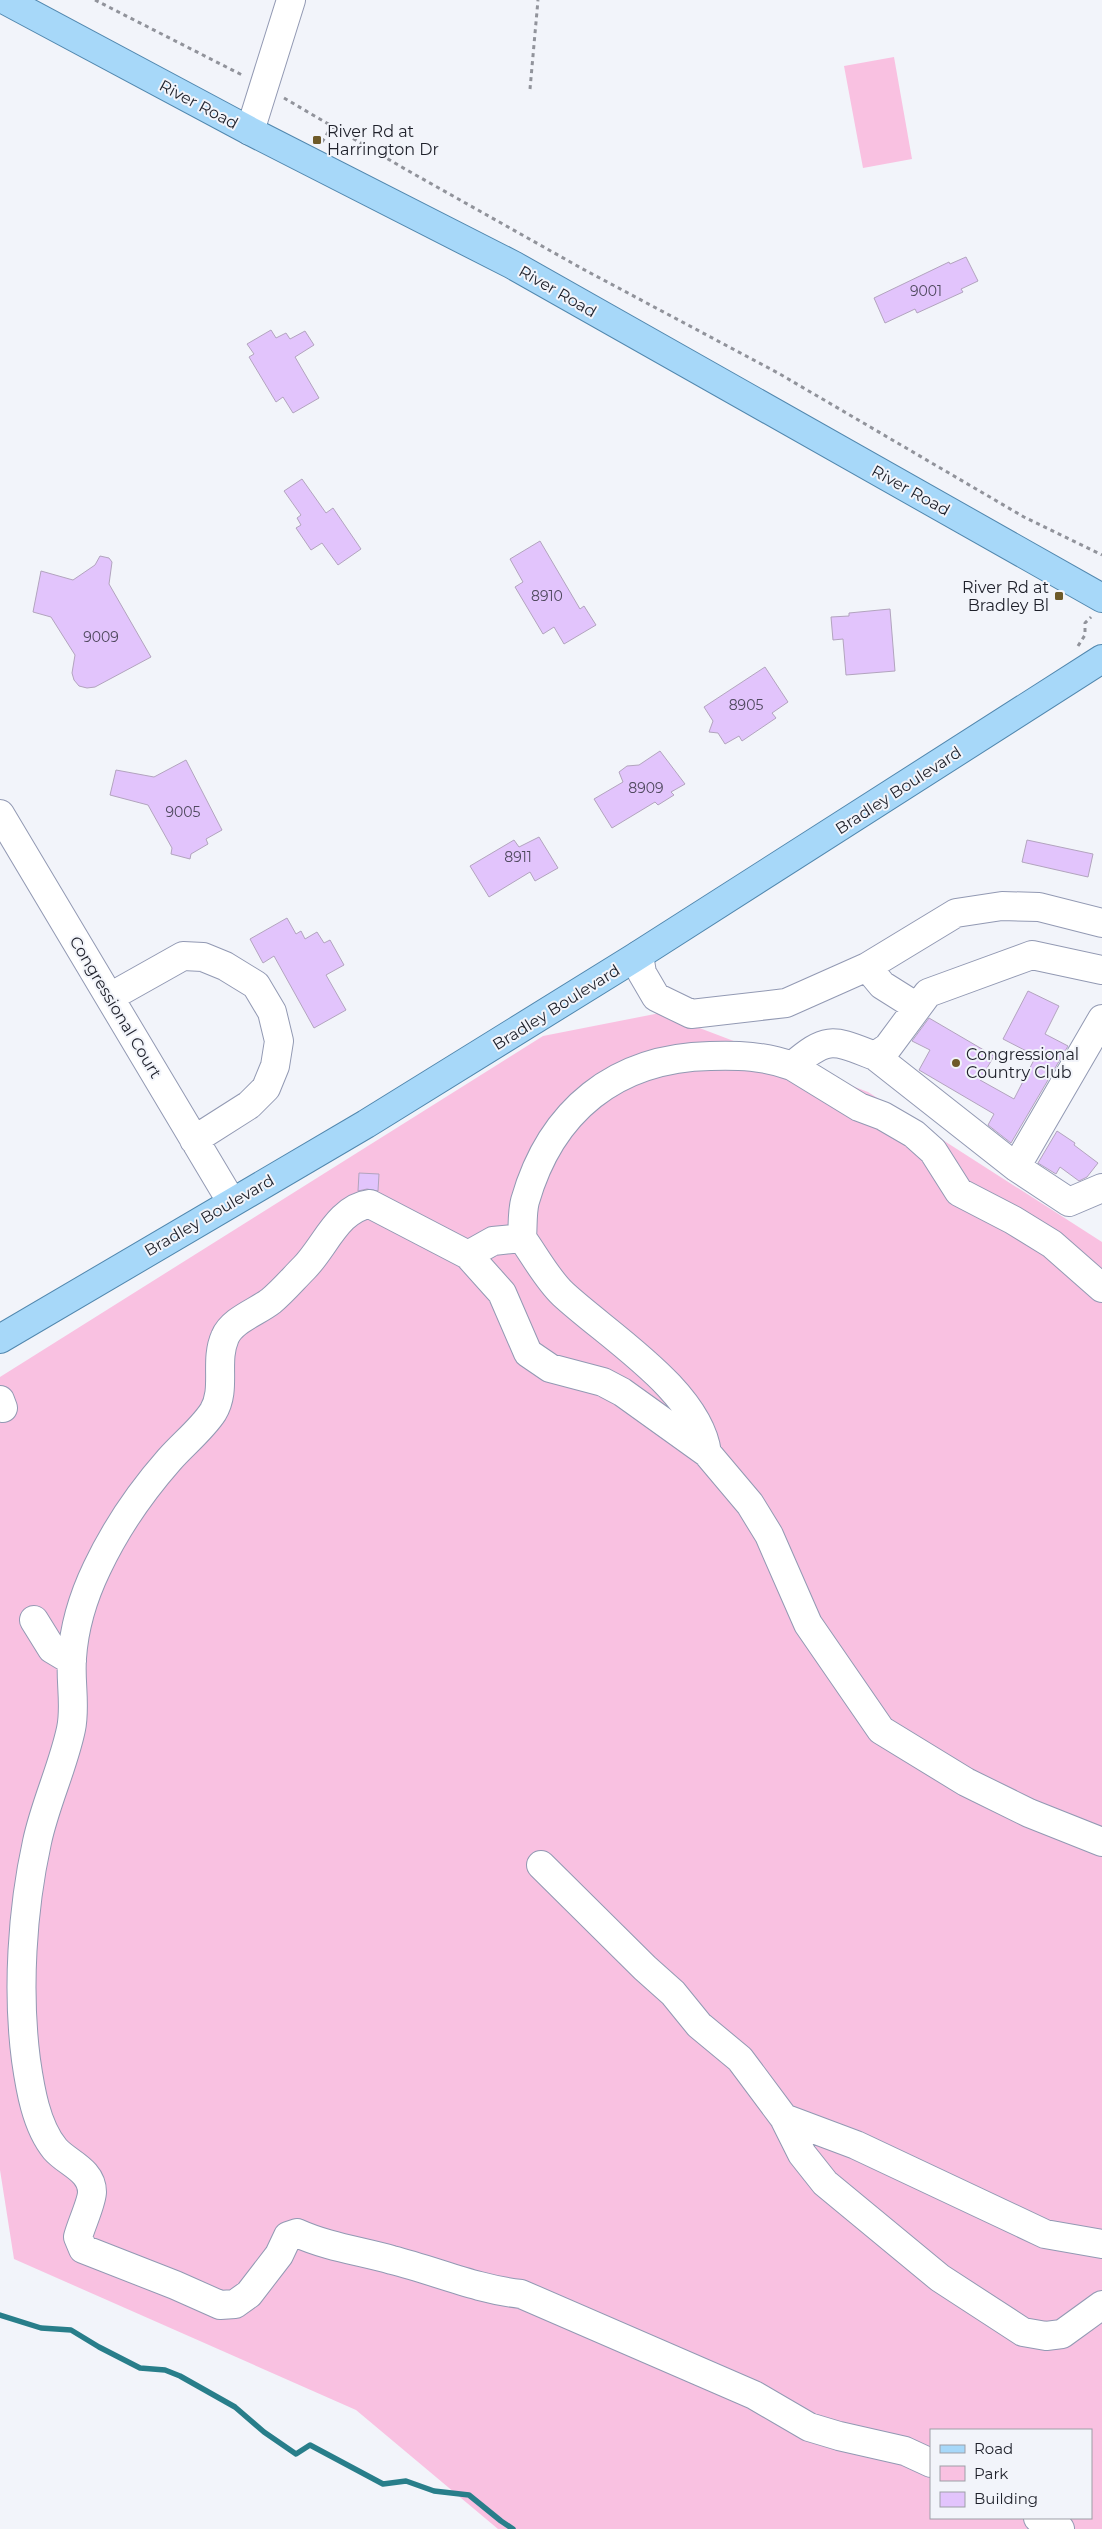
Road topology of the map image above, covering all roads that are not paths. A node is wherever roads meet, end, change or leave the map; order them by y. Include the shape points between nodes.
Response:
1 (5, 0) edge
2 (291, 0) edge
3 (250, 131) junction
4 (1099, 605) edge
5 (1102, 659) edge
6 (0, 814) edge
7 (1102, 923) edge
8 (639, 955) junction
9 (867, 966) junction
10 (1102, 970) edge
11 (110, 998) junction
12 (917, 1007) junction
13 (1102, 1019) edge
14 (875, 1056) junction
15 (792, 1066) junction
16 (194, 1140) junction
17 (1016, 1167) junction
18 (1102, 1188) edge
19 (231, 1202) junction
20 (522, 1238) junction
21 (468, 1255) junction
22 (1102, 1288) edge
23 (0, 1338) edge
24 (707, 1452) junction
25 (34, 1620) dead end
26 (72, 1661) junction
27 (1102, 1842) edge
28 (541, 1865) dead end
29 (784, 2118) junction
30 (1102, 2244) edge
31 (1102, 2305) edge
32 (930, 2463) edge
33 (1040, 2519) edge
34 (1060, 2529) edge

1 - 3 main road, River Road
2 - 3 street
3 - 4 main road, River Road via 513,265
5 - 8 main road, Bradley Boulevard
6 - 11 street, Congressional Court
7 - 9 street via 1039,907 1002,906 956,913
8 - 9 street via 642,973 656,997 690,1014 786,1003
8 - 19 main road, Bradley Boulevard via 366,1124
9 - 12 street via 882,985
10 - 12 street via 1032,955 928,993
11 - 16 street, Congressional Court
11 - 16 street via 183,956 203,957 256,985 272,1012 280,1041 266,1088 250,1105
12 - 14 street via 888,1047
13 - 17 street
14 - 15 street via 841,1043 824,1043
14 - 17 street
15 - 20 street via 770,1058 744,1055 687,1056 645,1065 606,1084 574,1110 537,1168 525,1202
15 - 22 street via 860,1107 914,1134 933,1151 959,1192 1052,1244
16 - 19 street, Congressional Court
17 - 18 street via 1070,1202
19 - 23 main road, Bradley Boulevard
20 - 21 street via 493,1241
20 - 24 street via 561,1292 665,1381 690,1408
21 - 24 street via 502,1293 528,1354 550,1368 604,1382
21 - 26 street via 370,1204 357,1206 341,1220 312,1260 272,1300 232,1327 225,1337 220,1361 221,1392 213,1412 130,1508 96,1569 75,1630
24 - 27 street via 750,1504 769,1536 808,1624 881,1730 966,1782 1029,1814
25 - 26 street via 52,1649
26 - 32 street via 72,1727 37,1842 24,1931 23,2001 26,2058 44,2131 56,2150 90,2179 92,2194 78,2237 83,2249 220,2305 235,2304 249,2294 279,2255 288,2236 297,2233 333,2247 393,2260 498,2292 521,2294 754,2395 809,2427 905,2452
28 - 29 street via 672,1993 699,2025 740,2059
29 - 30 street via 856,2145 1045,2234
29 - 31 street via 802,2154 825,2183 940,2278 1023,2332 1046,2336 1062,2334
33 - 34 street

